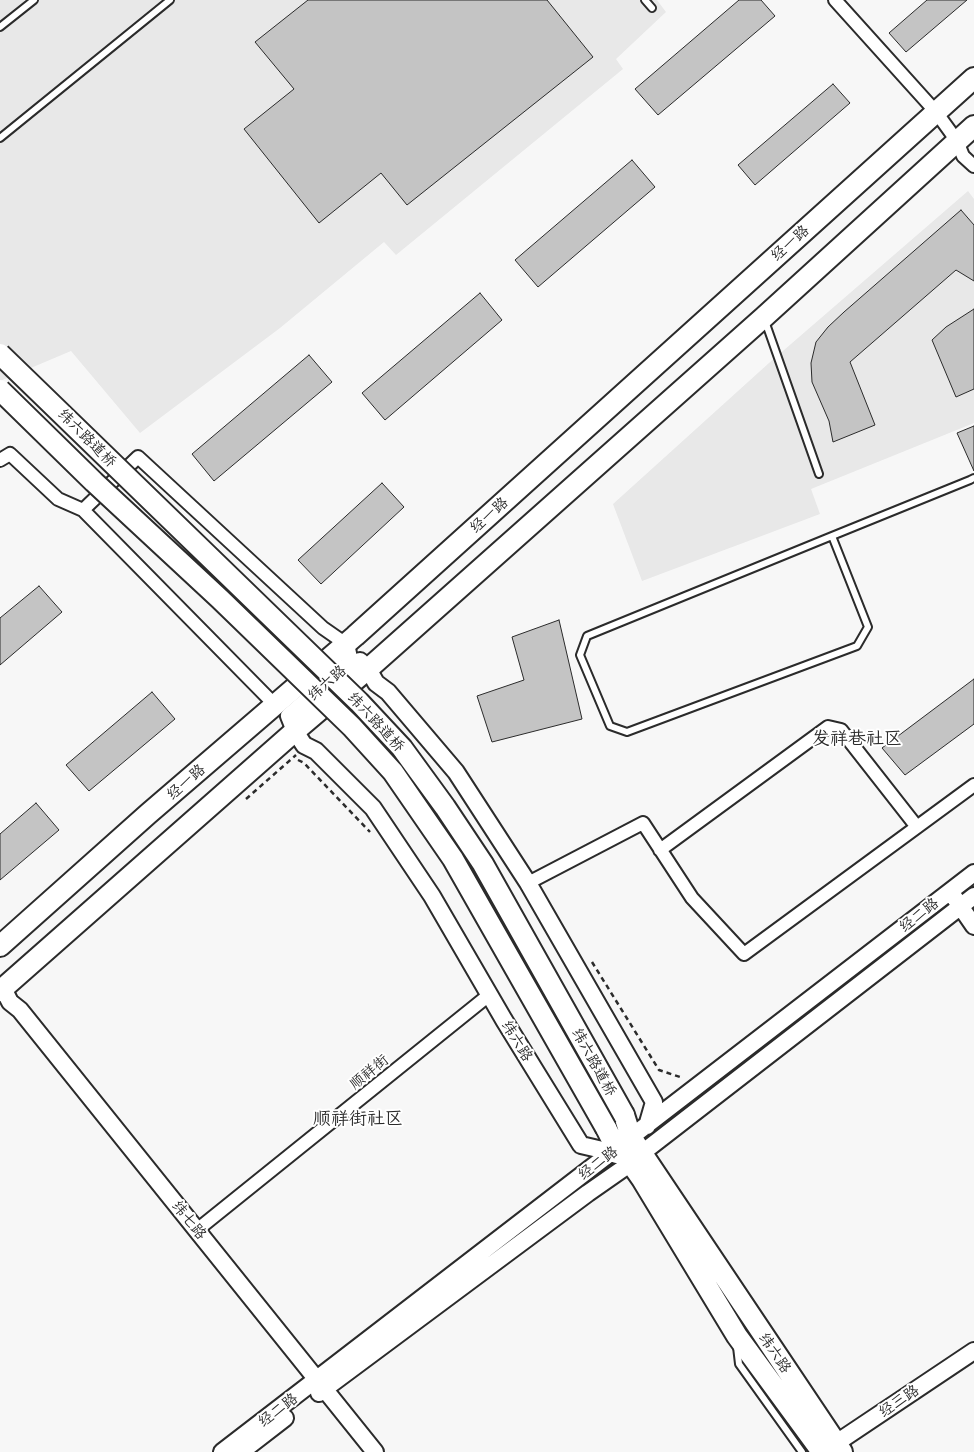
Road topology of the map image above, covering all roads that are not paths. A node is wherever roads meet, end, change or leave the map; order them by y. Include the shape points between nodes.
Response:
1 (34, 0) edge
2 (170, 0) edge
3 (645, 0) edge
4 (835, 0) edge
5 (652, 8) dead end
6 (0, 27) edge
7 (974, 78) edge
8 (936, 112) junction
9 (974, 126) edge
10 (0, 138) edge
11 (957, 141) junction
12 (974, 166) edge
13 (764, 317) junction
14 (0, 354) edge
15 (0, 390) edge
16 (0, 460) edge
17 (819, 474) dead end
18 (974, 478) edge
19 (83, 510) junction
20 (832, 536) junction
21 (346, 644) junction
22 (368, 669) junction
23 (275, 705) junction
24 (289, 736) junction
25 (974, 785) edge
26 (918, 827) junction
27 (660, 850) junction
28 (974, 873) edge
29 (528, 883) junction
30 (950, 891) junction
31 (974, 896) edge
32 (961, 906) junction
33 (974, 926) edge
34 (0, 946) edge
35 (2, 990) edge
36 (489, 995) junction
37 (624, 1115) joint
38 (606, 1128) joint
39 (630, 1146) junction
40 (197, 1230) junction
41 (737, 1336) junction
42 (974, 1351) edge
43 (321, 1384) junction
44 (831, 1450) edge
45 (222, 1452) edge
46 (241, 1452) edge
47 (375, 1452) edge
48 (802, 1452) edge

1 - 6 lane
2 - 10 lane
3 - 5 lane
4 - 8 street
7 - 8 main road, 经一路
8 - 11 street
8 - 21 main road, 经一路
9 - 11 main road
11 - 12 street via 963,156
11 - 13 main road
13 - 17 lane
13 - 22 main road
14 - 37 main road, 纬六路道桥, bridge via 402,748 483,864
15 - 38 main road, 纬六路道桥, bridge via 311,686 393,772 453,859
16 - 19 street via 10,454 58,499
18 - 20 lane
19 - 21 street via 138,458 324,628
19 - 23 street
20 - 20 lane via 868,627 857,646 627,732 610,726 580,655 587,636
21 - 22 street, 纬六路
21 - 23 main road, 经一路
21 - 24 street, 纬六路 via 350,663 289,716
22 - 24 main road
22 - 29 street, 纬六路 via 376,683 388,692 456,772
23 - 34 main road, 经一路
24 - 35 main road
24 - 36 street, 纬六路 via 316,751 373,808 432,896
25 - 26 street
26 - 27 street via 841,730 828,727
26 - 27 street via 744,954 692,898
27 - 29 street via 642,823
28 - 30 street, 经二路
29 - 39 street, 纬六路 via 654,1102
30 - 32 street
30 - 39 street, 经二路
31 - 32 street, 经二路
32 - 33 street
32 - 39 street, 经二路
35 - 40 street, 纬七路
36 - 39 street, 纬六路 via 581,1145
36 - 40 street, 顺祥街
37 - 39 main road, 纬六路
38 - 39 main road, 纬六路 via 611,1138
39 - 41 main road, 纬六路
39 - 43 street, 经二路
39 - 43 street, 经二路 via 588,1193
39 - 44 main road, 纬六路
40 - 43 street, 纬七路
41 - 44 main road, 纬六路
41 - 48 lane via 739,1364
42 - 44 street, 经三路
43 - 45 street, 经二路
43 - 46 street, 经二路
43 - 47 street, 纬七路

